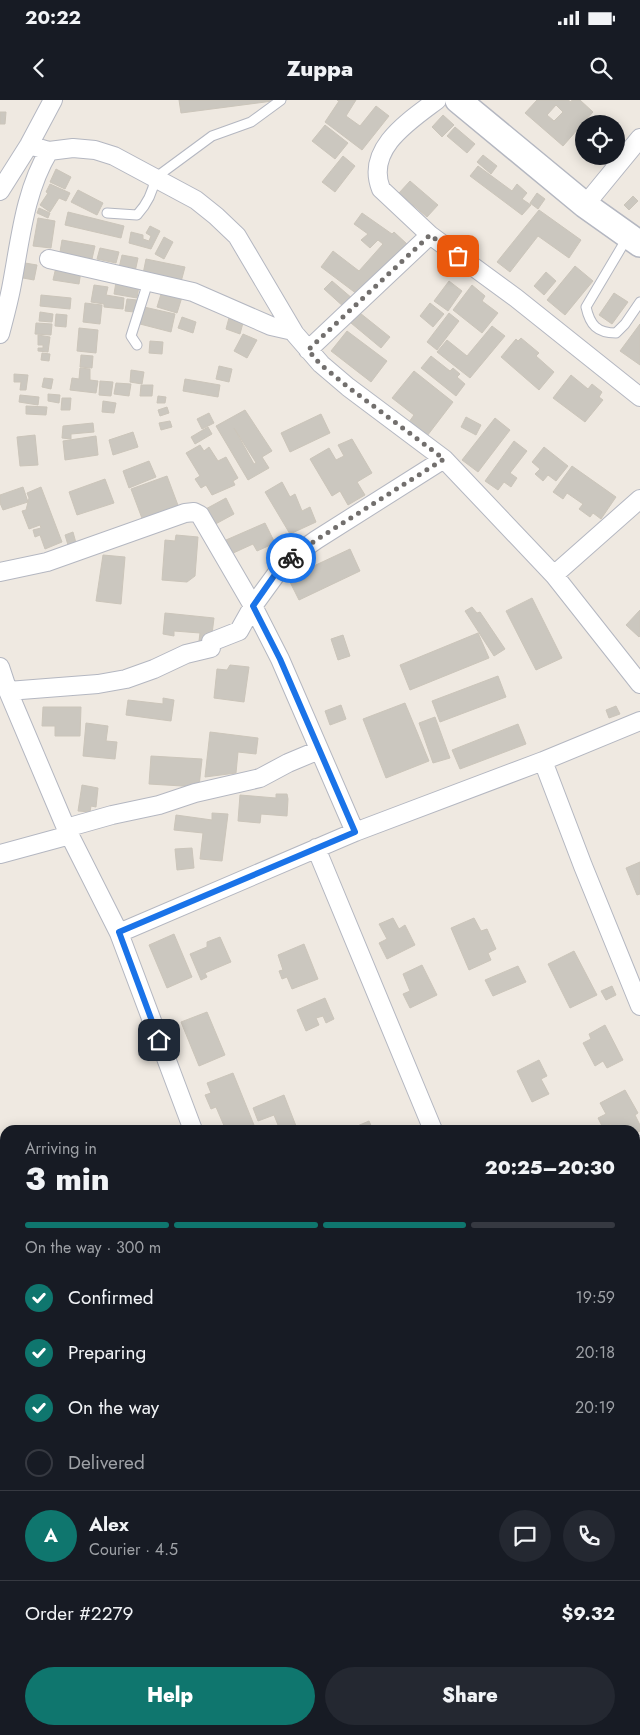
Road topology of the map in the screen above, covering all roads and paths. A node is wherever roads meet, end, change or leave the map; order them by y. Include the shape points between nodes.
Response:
1 (52, 100) edge
2 (281, 100) edge
3 (436, 100) edge
4 (458, 100) edge
5 (640, 138) edge
6 (29, 145) junction
7 (49, 151) junction
8 (156, 178) junction
9 (0, 191) edge
10 (585, 205) junction
11 (107, 213) dead end
12 (430, 235) junction
13 (634, 240) edge
14 (49, 259) dead end
15 (148, 282) junction
16 (640, 302) edge
17 (293, 331) junction
18 (0, 334) edge
19 (136, 345) dead end
20 (308, 350) junction
21 (640, 397) edge
22 (444, 459) junction
23 (640, 499) edge
24 (0, 572) edge
25 (554, 575) junction
26 (253, 606) junction
27 (0, 667) edge
28 (640, 684) edge
29 (8, 691) junction
30 (640, 721) edge
31 (319, 750) junction
32 (543, 761) junction
33 (68, 831) junction
34 (355, 832) junction
35 (316, 848) junction
36 (0, 854) edge
37 (119, 932) junction
38 (640, 1006) edge
39 (191, 1125) edge
40 (431, 1125) edge

1 - 6 street
2 - 8 lane via 251,122 212,136
3 - 12 street via 402,126 385,147 378,162 377,179 381,189
4 - 10 street
5 - 10 street
6 - 7 street
6 - 9 street
7 - 8 street via 94,150 114,156
7 - 18 street via 39,166 24,219
8 - 11 lane via 145,206 137,215
8 - 17 street via 196,200 237,236
10 - 13 street
12 - 20 street
12 - 21 street via 516,298
13 - 16 lane via 586,307 588,318 604,333 616,333
14 - 15 street
15 - 17 street via 193,292 270,326
15 - 19 lane via 131,336
17 - 20 street
20 - 22 street via 348,387
22 - 25 street
22 - 26 street via 292,557 276,573
23 - 25 street
24 - 26 street via 47,562 194,512 200,516
25 - 28 street
26 - 29 street via 239,631 211,642 211,648 186,654 126,679
26 - 31 street
27 - 29 street
29 - 33 street
30 - 32 street
31 - 33 street via 260,778 112,815
31 - 34 street
32 - 34 street
32 - 38 street
33 - 36 street
33 - 37 street
34 - 35 street
35 - 37 street
35 - 40 street
37 - 39 street

